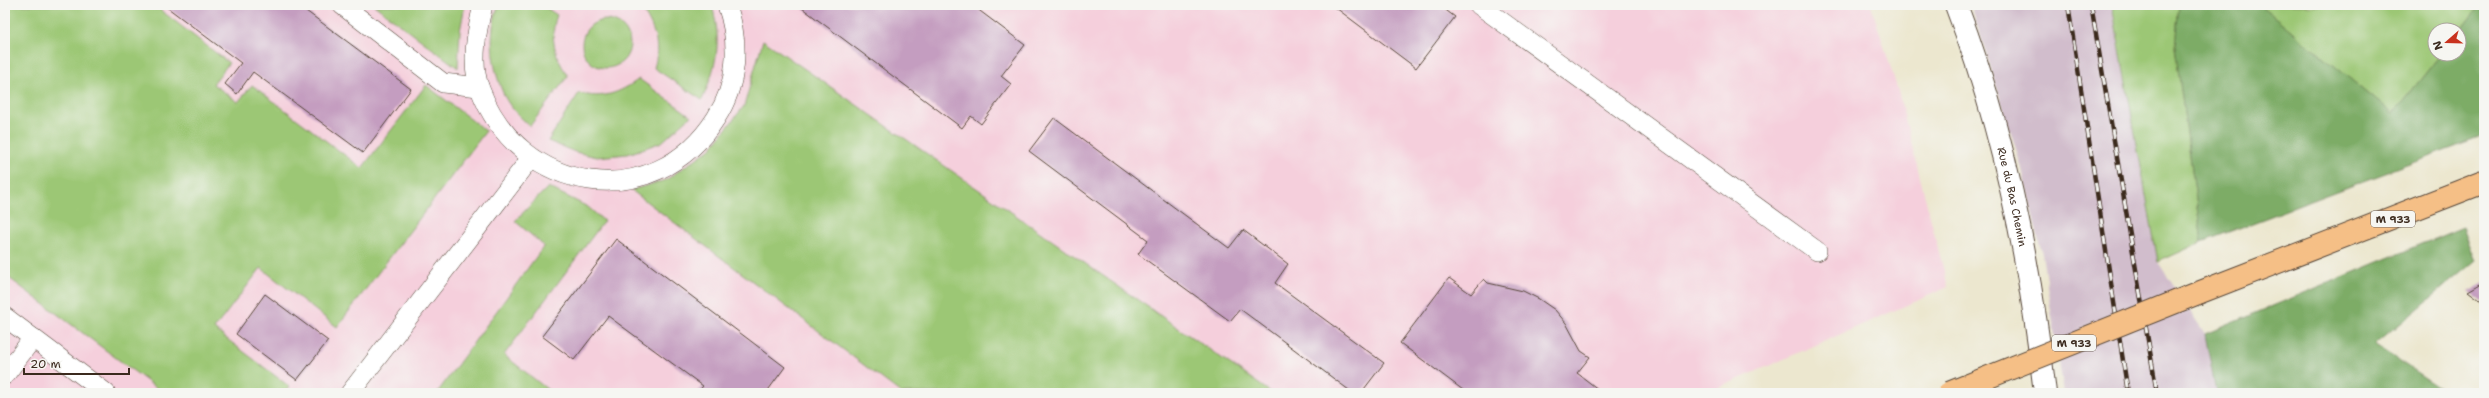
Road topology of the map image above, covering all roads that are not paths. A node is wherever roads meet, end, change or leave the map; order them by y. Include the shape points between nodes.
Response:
1 (342, 5) edge
2 (483, 5) edge
3 (728, 5) edge
4 (1479, 5) edge
5 (1956, 5) edge
6 (479, 88) junction
7 (531, 158) junction
8 (2484, 182) edge
9 (1817, 251) dead end
10 (5, 317) edge
11 (32, 338) junction
12 (5, 375) edge
13 (106, 393) edge
14 (350, 393) edge
15 (1949, 393) edge
16 (2045, 393) edge

1 - 6 lane via 443,83
2 - 6 lane via 474,43
3 - 7 lane via 734,25 736,65 726,103 704,137 674,163 636,178 597,182 562,174
4 - 9 lane
5 - 16 street, Rue du Bas Chemin via 1970,43 2016,204 2027,260
6 - 7 lane via 499,127
7 - 14 lane
8 - 15 main road, M 933, bridge
10 - 11 lane
11 - 12 lane
11 - 13 lane

